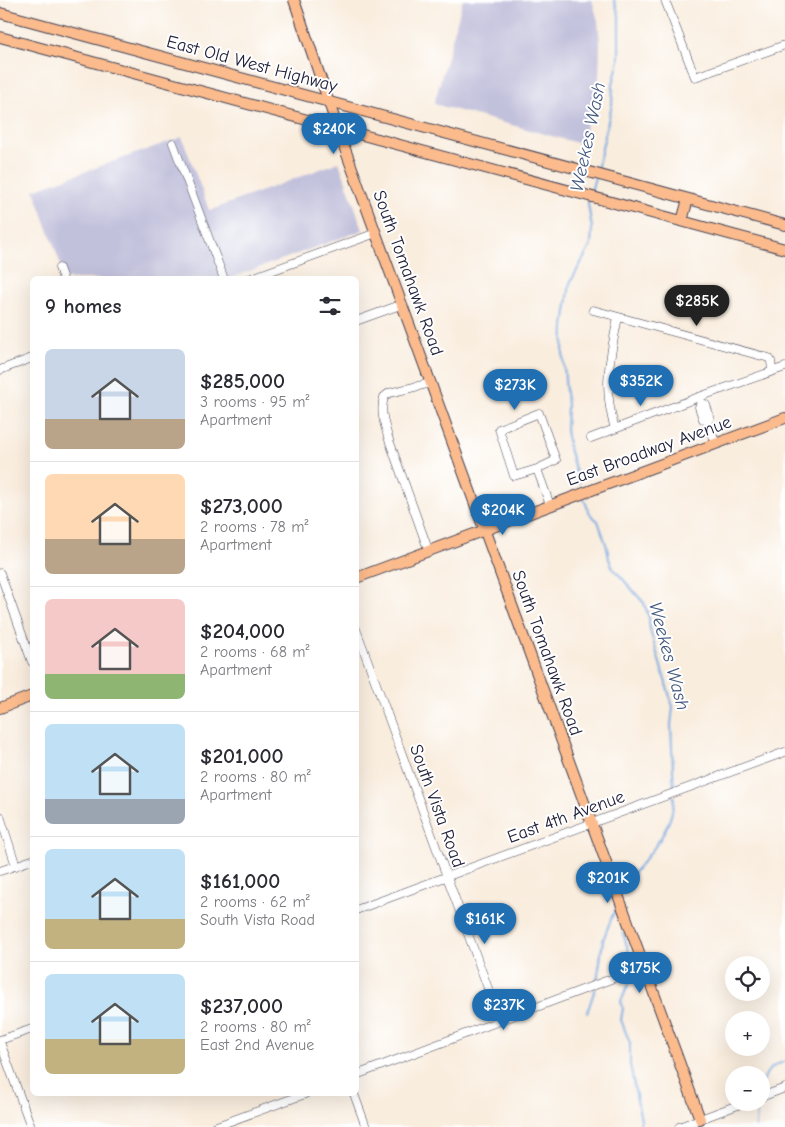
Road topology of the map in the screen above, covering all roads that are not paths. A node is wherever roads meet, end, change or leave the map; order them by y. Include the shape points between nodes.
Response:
1 (294, 0) edge
2 (665, 0) edge
3 (0, 13) edge
4 (0, 37) edge
5 (785, 45) edge
6 (328, 102) junction
7 (337, 127) junction
8 (172, 143) dead end
9 (688, 199) junction
10 (682, 221) junction
11 (785, 225) edge
12 (376, 232) junction
13 (785, 249) edge
14 (58, 268) dead end
15 (61, 276) edge
16 (223, 276) edge
17 (257, 276) edge
18 (403, 304) junction
19 (593, 310) dead end
20 (618, 317) junction
21 (359, 320) edge
22 (30, 359) edge
23 (785, 367) edge
24 (0, 370) edge
25 (772, 371) junction
26 (431, 383) junction
27 (700, 400) junction
28 (785, 418) edge
29 (615, 429) junction
30 (591, 438) dead end
31 (716, 444) junction
32 (537, 469) junction
33 (550, 505) junction
34 (484, 530) junction
35 (429, 552) junction
36 (0, 572) edge
37 (359, 577) edge
38 (359, 637) edge
39 (365, 654) junction
40 (30, 656) edge
41 (359, 657) edge
42 (30, 697) edge
43 (0, 708) edge
44 (785, 752) edge
45 (0, 816) edge
46 (592, 824) junction
47 (30, 861) edge
48 (16, 866) junction
49 (0, 871) edge
50 (447, 877) junction
51 (359, 909) edge
52 (643, 966) junction
53 (500, 1021) junction
54 (30, 1029) edge
55 (0, 1041) edge
56 (359, 1074) edge
57 (785, 1088) edge
58 (770, 1094) edge
59 (300, 1096) edge
60 (355, 1096) edge
61 (727, 1111) edge
62 (701, 1123) edge
63 (31, 1127) edge
64 (214, 1127) edge
65 (366, 1127) edge
66 (679, 1127) edge

1 - 6 main road, South Tomahawk Road
2 - 5 street via 694,77
3 - 6 main road, East Old West Highway
4 - 7 main road
6 - 7 main road, South Tomahawk Road
6 - 9 main road, East Old West Highway
7 - 10 main road
7 - 12 main road, South Tomahawk Road
8 - 16 street
9 - 10 main road
9 - 11 main road, East Old West Highway
10 - 13 main road
12 - 17 street
12 - 18 main road, South Tomahawk Road
14 - 15 street
18 - 21 street
18 - 26 main road, South Tomahawk Road
19 - 20 street
20 - 25 street via 769,358
20 - 29 street via 607,374
22 - 24 street
23 - 25 street
25 - 27 street
26 - 34 main road, South Tomahawk Road
26 - 35 street via 389,393 384,397 383,419
27 - 29 street
27 - 31 street via 706,405
28 - 31 main road, East Broadway Avenue
29 - 30 street
31 - 33 main road, East Broadway Avenue
32 - 32 street via 556,460 539,413 499,429 514,476
32 - 33 street
33 - 34 main road, East Broadway Avenue
34 - 35 main road, East Broadway Avenue
34 - 46 main road, South Tomahawk Road
35 - 37 main road, East Broadway Avenue
36 - 40 street
38 - 39 street, South Vista Road
39 - 41 street
39 - 50 street, South Vista Road
42 - 43 main road
44 - 46 street, East 4th Avenue
45 - 48 street
46 - 50 street, East 4th Avenue
46 - 52 main road, South Tomahawk Road
47 - 48 street
48 - 49 street
50 - 51 street, East 4th Avenue
50 - 53 street, South Vista Road
52 - 53 street
52 - 62 main road, South Tomahawk Road
53 - 56 street
54 - 55 street
55 - 63 street
57 - 58 street
59 - 64 street
60 - 65 street
61 - 62 street
62 - 66 street

